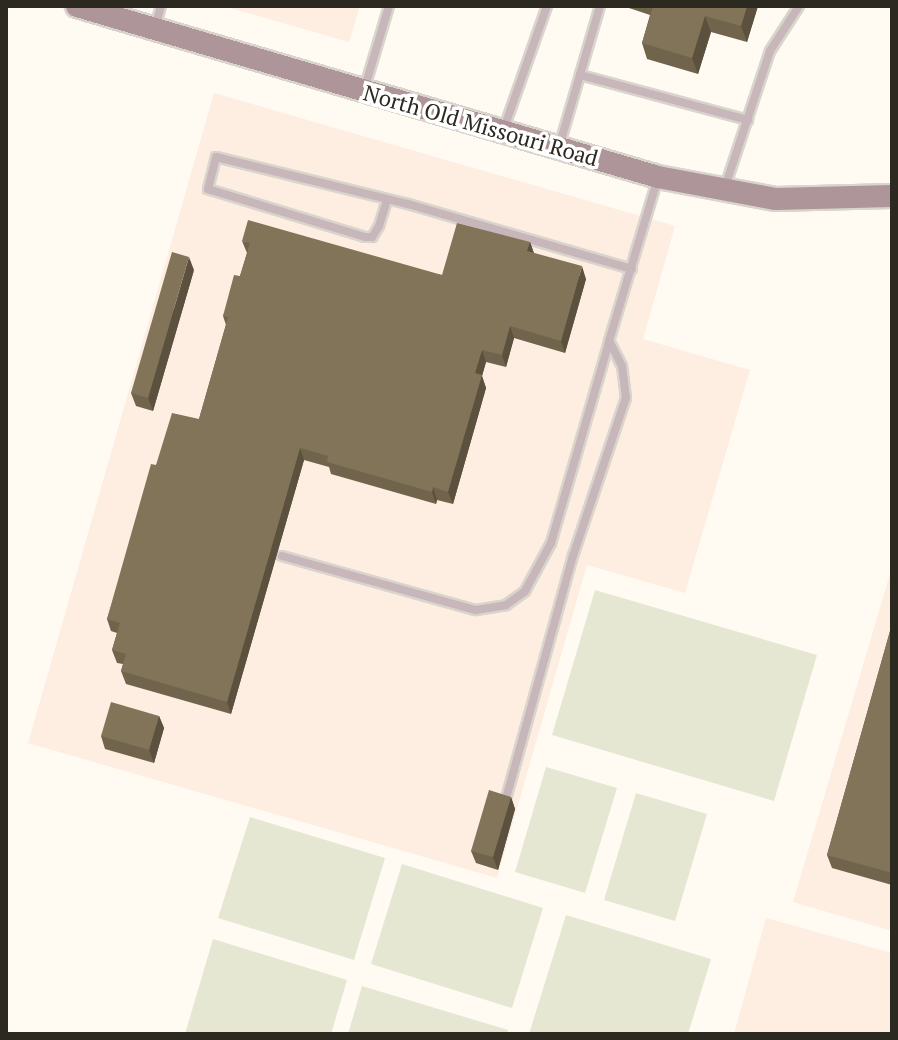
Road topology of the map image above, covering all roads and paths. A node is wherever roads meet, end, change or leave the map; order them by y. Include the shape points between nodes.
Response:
1 (77, 6) edge
2 (161, 6) edge
3 (389, 6) edge
4 (547, 6) edge
5 (600, 6) edge
6 (799, 6) edge
7 (155, 29) junction
8 (580, 75) junction
9 (364, 91) junction
10 (748, 120) junction
11 (503, 131) junction
12 (559, 148) junction
13 (658, 177) junction
14 (724, 191) junction
15 (892, 196) edge
16 (387, 200) junction
17 (632, 269) junction
18 (609, 341) junction
19 (282, 556) dead end
20 (507, 795) edge

1 - 7 main road, North Old Missouri Road
2 - 7 lane
3 - 9 lane
4 - 11 lane
5 - 8 lane
6 - 10 lane via 770,51
7 - 9 main road, North Old Missouri Road
8 - 10 lane
8 - 12 lane
9 - 11 main road, North Old Missouri Road
10 - 14 lane
11 - 12 main road, North Old Missouri Road
12 - 13 main road, North Old Missouri Road
13 - 14 main road, North Old Missouri Road
13 - 17 lane
14 - 15 main road, North Old Missouri Road via 837,201
16 - 16 lane via 216,157 208,189 365,237 372,237 379,226
16 - 17 lane
17 - 18 lane
18 - 19 lane via 551,543 525,591 506,605 476,610
18 - 20 lane via 622,366 626,398 573,556

